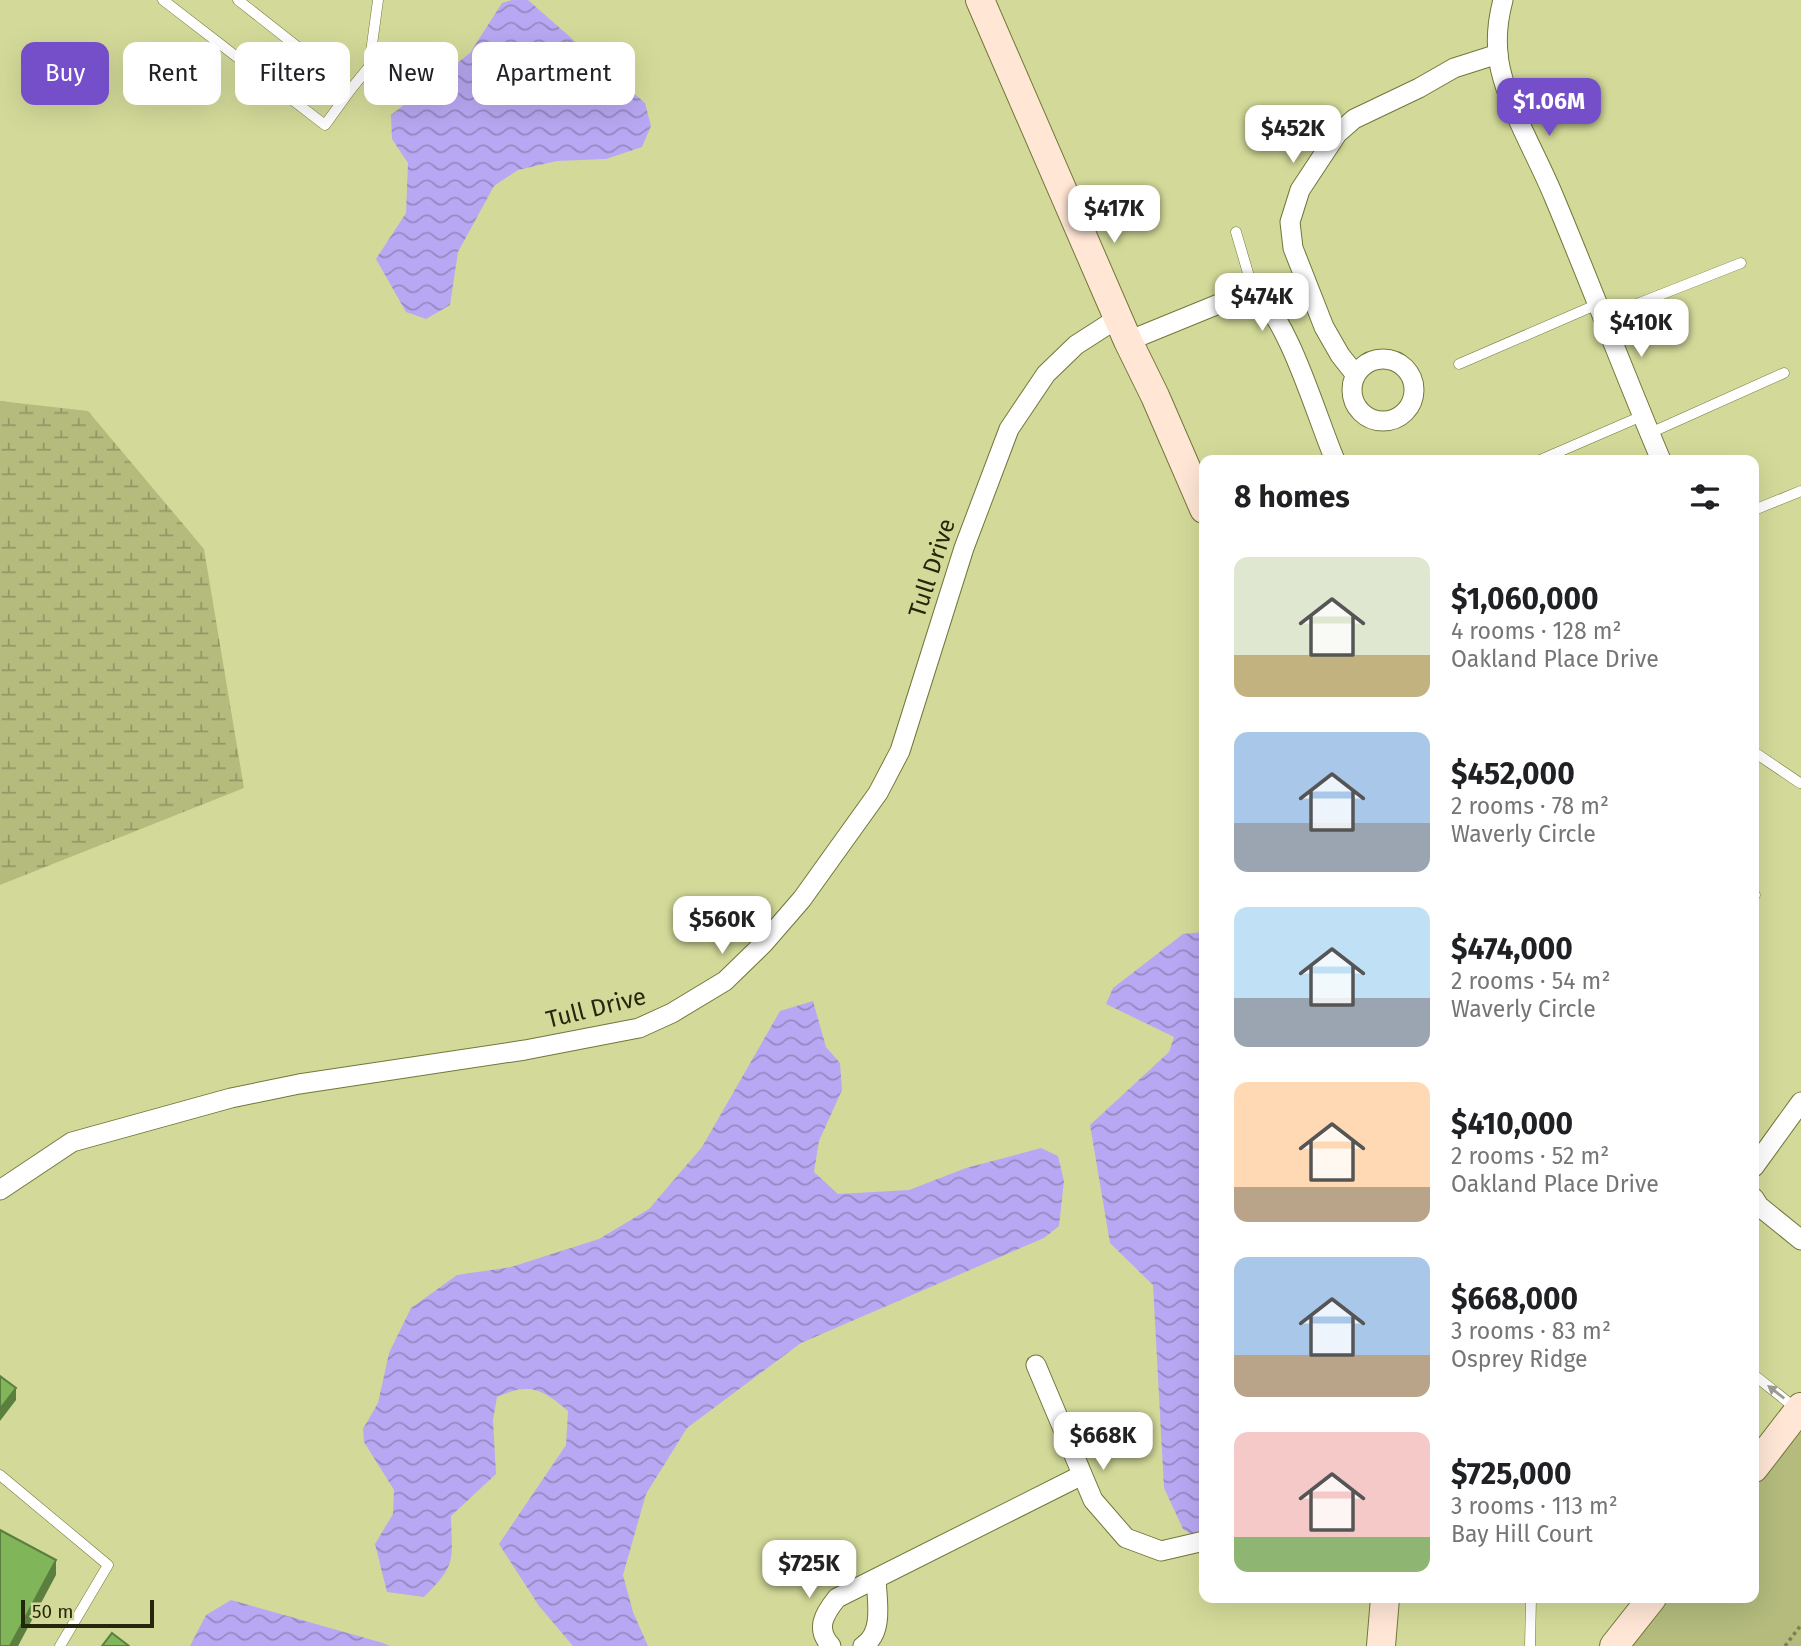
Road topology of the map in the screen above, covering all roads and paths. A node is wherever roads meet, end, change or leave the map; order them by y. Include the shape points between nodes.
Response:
1 (163, 0) edge
2 (238, 0) edge
3 (378, 0) edge
4 (981, 0) edge
5 (1503, 0) edge
6 (1498, 54) junction
7 (351, 89) junction
8 (1236, 232) dead end
9 (1741, 263) dead end
10 (1253, 290) junction
11 (1601, 311) junction
12 (1123, 329) junction
13 (1459, 364) dead end
14 (1784, 373) dead end
15 (1355, 374) dead end
16 (1646, 425) junction
17 (1333, 455) edge
18 (1556, 455) edge
19 (1659, 455) edge
20 (1801, 491) edge
21 (1199, 497) edge
22 (1759, 508) edge
23 (1759, 755) edge
24 (1800, 783) edge
25 (1801, 1102) edge
26 (1759, 1160) edge
27 (0, 1190) edge
28 (1759, 1206) edge
29 (1801, 1240) edge
30 (1036, 1365) dead end
31 (1759, 1379) edge
32 (1800, 1408) edge
33 (1759, 1461) edge
34 (0, 1475) edge
35 (1082, 1475) junction
36 (1199, 1542) edge
37 (876, 1579) junction
38 (1385, 1603) edge
39 (1531, 1603) edge
40 (1648, 1603) edge
41 (1801, 1625) edge
42 (1619, 1644) edge
43 (60, 1646) edge
44 (831, 1646) edge
45 (863, 1646) edge
46 (1381, 1646) edge
47 (1530, 1646) edge
48 (1785, 1646) edge

1 - 7 lane via 325,125
2 - 7 lane
3 - 7 lane via 369,67
4 - 12 street
5 - 6 street
6 - 11 street via 1515,112
6 - 15 street via 1454,68 1354,119 1337,134 1300,190 1290,222 1293,248 1324,327
8 - 10 lane
9 - 11 lane
10 - 12 street, Tull Drive
10 - 17 street via 1273,310
11 - 13 lane
11 - 16 street
12 - 21 street
12 - 27 street, Tull Drive via 1076,345 1046,374 1009,429 964,548 900,751 878,793 802,899 725,981 639,1028 299,1084 72,1142
14 - 16 lane
16 - 18 lane
16 - 19 street
20 - 22 lane
23 - 24 lane
25 - 26 street
28 - 29 street
30 - 35 street
32 -> 31 lane
32 - 33 street
34 - 43 lane via 108,1565
35 - 36 street via 1093,1500 1126,1538 1161,1551
35 - 37 street
37 - 44 street via 837,1598 824,1613 821,1626
37 - 45 street via 875,1634
38 - 46 street
39 - 47 lane
40 - 42 street
41 - 48 path

